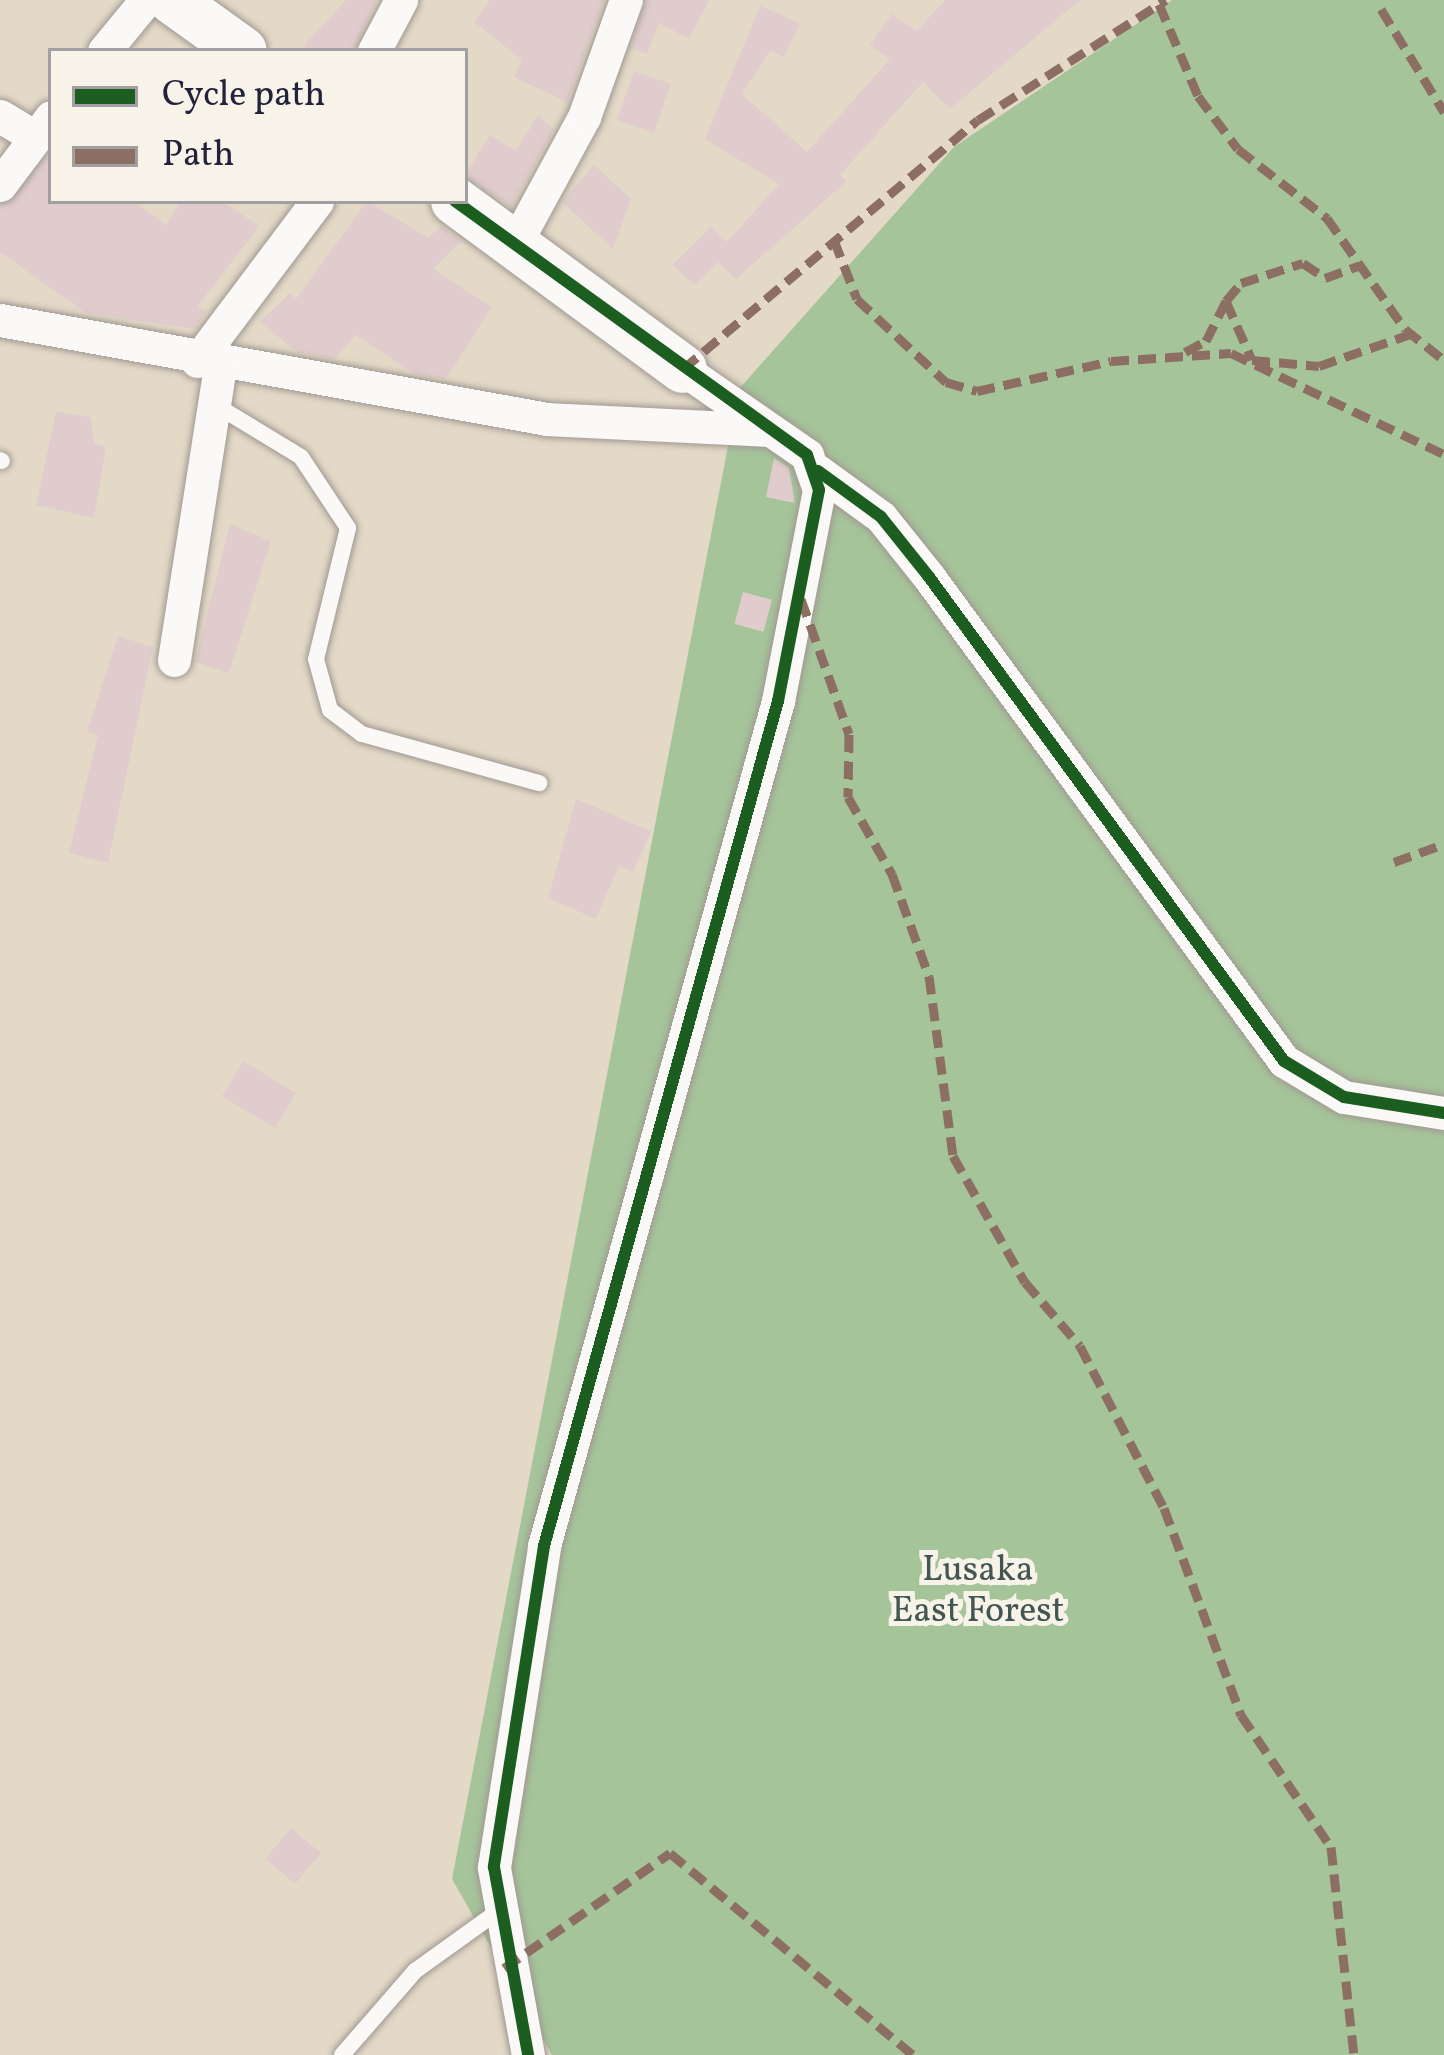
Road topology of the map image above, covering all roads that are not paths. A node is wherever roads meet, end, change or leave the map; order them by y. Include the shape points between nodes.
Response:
1 (146, 0) edge
2 (172, 0) edge
3 (401, 0) edge
4 (626, 0) edge
5 (106, 48) edge
6 (240, 48) edge
7 (376, 48) edge
8 (0, 116) edge
9 (43, 127) edge
10 (0, 185) edge
11 (315, 204) edge
12 (458, 204) edge
13 (515, 244) junction
14 (0, 320) edge
15 (209, 363) junction
16 (683, 369) joint
17 (213, 404) junction
18 (770, 430) junction
19 (818, 471) junction
20 (174, 660) dead end
21 (539, 783) dead end
22 (1444, 1113) edge
23 (497, 1912) junction
24 (342, 2055) edge
25 (528, 2055) edge

1 - 5 street
2 - 6 street
3 - 7 street
4 - 13 street via 584,116
8 - 9 street
9 - 10 street
11 - 15 street
12 - 13 street
13 - 16 street
14 - 15 street
15 - 17 street
15 - 18 street via 604,426
16 - 18 street
17 - 20 street
17 - 21 lane via 301,457 348,528 316,658 330,710 362,734
18 - 19 street
19 - 22 street via 881,517 929,577 1284,1061 1344,1097
19 - 23 street via 778,701 552,1508 496,1824
23 - 24 lane via 415,1971
23 - 25 street

